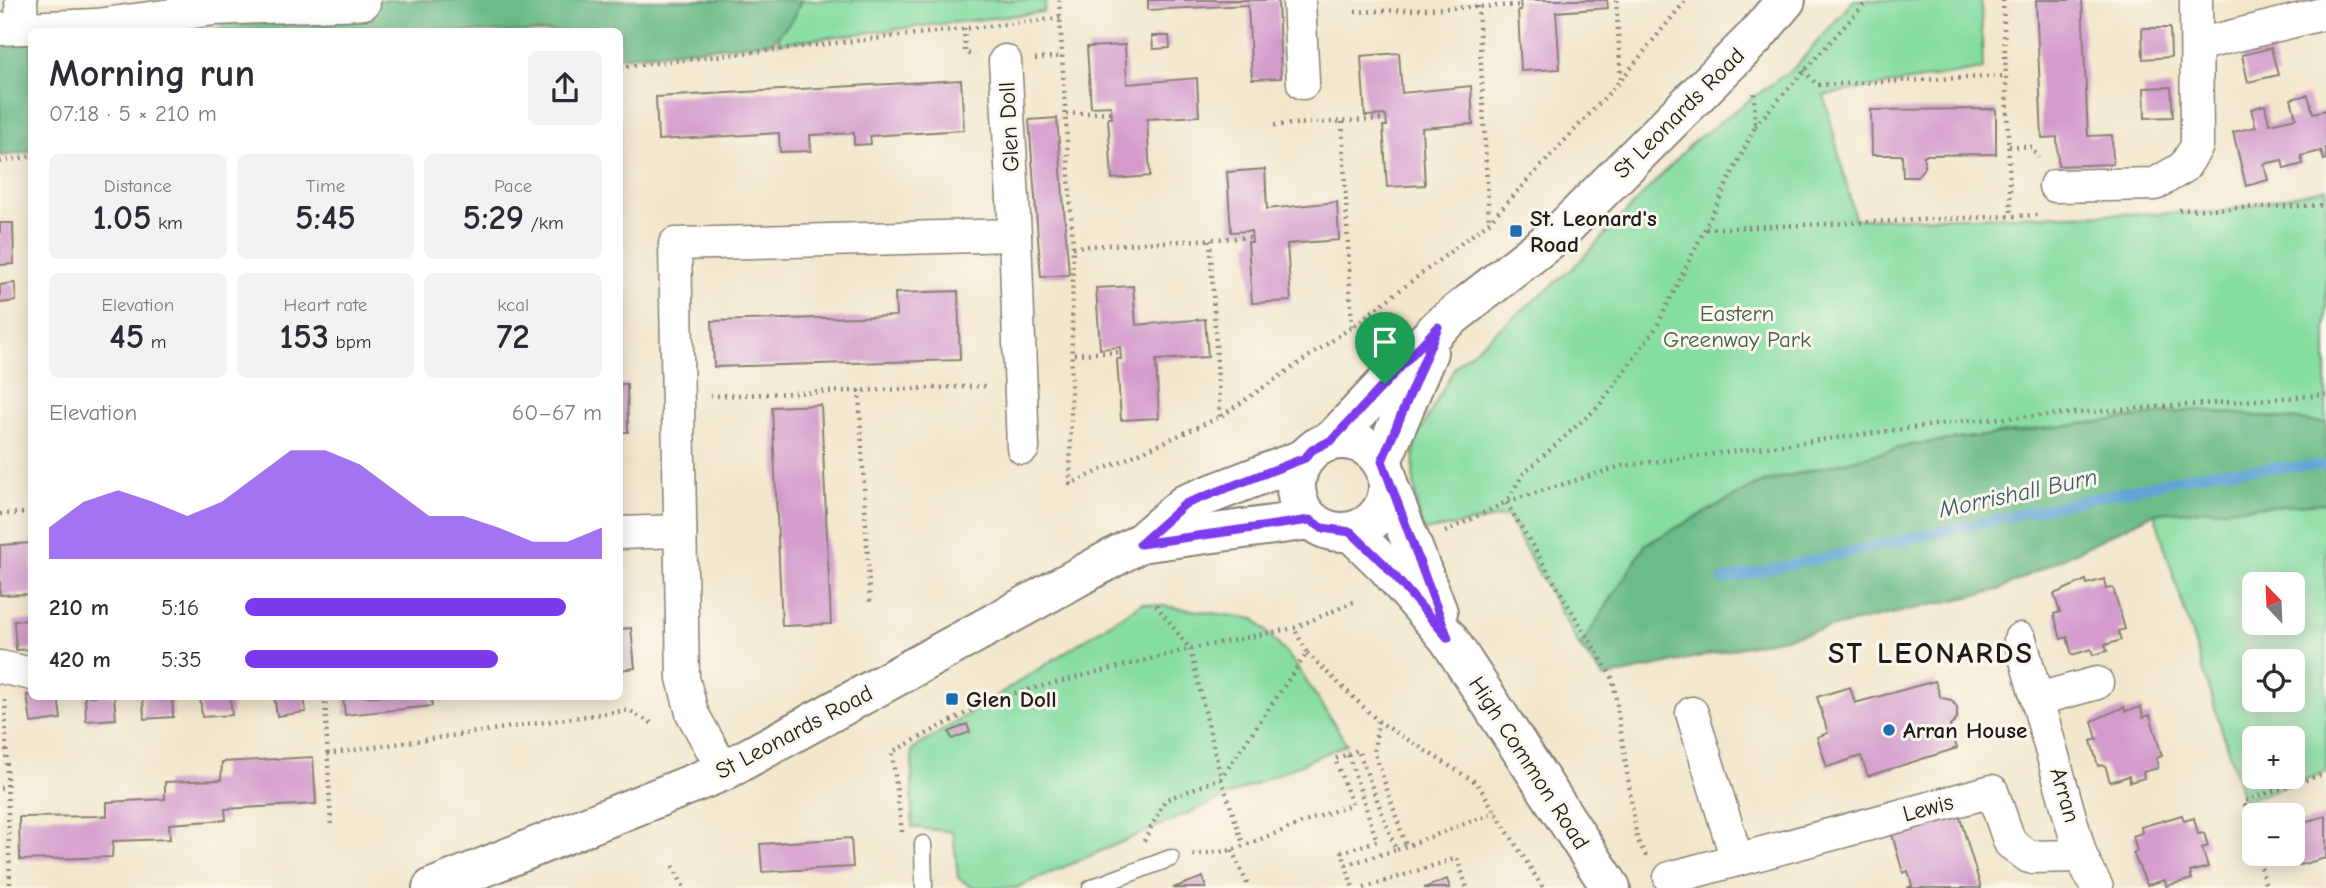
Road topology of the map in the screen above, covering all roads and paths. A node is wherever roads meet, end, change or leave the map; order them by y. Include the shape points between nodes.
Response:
1 (1059, 0) edge
2 (1299, 0) edge
3 (1616, 0) edge
4 (1686, 0) edge
5 (1786, 0) edge
6 (1868, 0) edge
7 (2003, 0) edge
8 (2196, 0) edge
9 (364, 2) dead end
10 (1521, 5) dead end
11 (1478, 6) junction
12 (1355, 12) dead end
13 (2326, 13) edge
14 (1061, 18) junction
15 (15, 19) edge
16 (1754, 38) junction
17 (2197, 45) junction
18 (1006, 61) dead end
19 (623, 67) edge
20 (1804, 70) junction
21 (2006, 76) junction
22 (1621, 80) junction
23 (1303, 83) dead end
24 (1112, 112) dead end
25 (1066, 114) junction
26 (1386, 119) dead end
27 (1342, 122) junction
28 (1274, 125) dead end
29 (1755, 127) junction
30 (28, 157) edge
31 (0, 162) edge
32 (2053, 200) joint
33 (2326, 205) edge
34 (2172, 210) dead end
35 (2011, 216) junction
36 (1489, 222) junction
37 (1706, 229) junction
38 (1015, 235) junction
39 (1252, 237) dead end
40 (1210, 240) junction
41 (1073, 247) junction
42 (1352, 327) junction
43 (1438, 327) junction
44 (1120, 352) dead end
45 (1074, 354) junction
46 (1021, 384) junction
47 (859, 390) junction
48 (2326, 395) edge
49 (677, 397) junction
50 (1220, 417) junction
51 (1024, 448) dead end
52 (1319, 449) junction
53 (1386, 474) junction
54 (1506, 502) junction
55 (28, 513) edge
56 (0, 514) edge
57 (1310, 520) junction
58 (680, 531) junction
59 (1351, 532) junction
60 (623, 533) edge
61 (1435, 537) dead end
62 (1140, 544) junction
63 (1354, 602) dead end
64 (870, 603) dead end
65 (1156, 606) dead end
66 (1294, 628) junction
67 (1448, 638) junction
68 (2021, 639) dead end
69 (1190, 649) junction
70 (1307, 653) junction
71 (12, 670) edge
72 (2097, 683) dead end
73 (2038, 699) junction
74 (325, 700) edge
75 (1692, 713) dead end
76 (1378, 721) junction
77 (655, 725) dead end
78 (327, 754) junction
79 (1348, 754) junction
80 (724, 771) junction
81 (2326, 773) edge
82 (1221, 778) junction
83 (0, 788) edge
84 (7, 788) junction
85 (2245, 803) edge
86 (1496, 812) junction
87 (331, 828) dead end
88 (903, 840) dead end
89 (923, 844) dead end
90 (1243, 844) junction
91 (1406, 846) junction
92 (1233, 850) junction
93 (1396, 850) junction
94 (2081, 856) junction
95 (1171, 858) joint
96 (1737, 860) junction
97 (1346, 865) junction
98 (673, 866) dead end
99 (2261, 866) edge
100 (1138, 869) junction
101 (1660, 871) joint
102 (10, 888) edge
103 (432, 888) edge
104 (684, 888) edge
105 (924, 888) edge
106 (1091, 888) edge
107 (1249, 888) edge
108 (1353, 888) edge
109 (1364, 888) edge
110 (1467, 888) edge
111 (1543, 888) edge
112 (1611, 888) edge
113 (2097, 888) edge
114 (2266, 888) edge

1 - 14 path
2 - 23 street
3 - 22 path
4 - 22 path
5 - 16 street, St Leonards Road
6 - 20 path
7 - 21 path
8 - 17 street
9 - 15 street via 216,9 97,25
10 - 11 path
11 - 12 path
11 - 36 path
13 - 17 street
14 - 19 path
14 - 25 path
16 - 29 path
16 - 43 street, St Leonards Road via 1560,232
17 - 32 street via 2197,146 2184,167 2155,184
18 - 38 street, Glen Doll
20 - 21 path via 1817,85
20 - 29 path
21 - 35 path
22 - 36 path
24 - 25 path
25 - 41 path
26 - 27 path
27 - 28 path
27 - 42 path
29 - 37 path
30 - 31 path
32 - 35 path
33 - 34 path
35 - 37 path
36 - 42 path
37 - 54 path via 1656,328 1599,406 1524,473
38 - 46 street, Glen Doll
38 - 49 street via 675,244
39 - 40 path
40 - 41 path
40 - 50 path
41 - 45 path
42 - 50 path
43 - 52 street, St Leonards Road
43 - 53 street, St Leonards Road
44 - 45 path
45 - 50 path via 1070,484
46 - 47 path
46 - 51 street, Glen Doll
47 - 49 path
47 - 64 path
48 - 54 path via 1965,421 1862,434 1622,466
49 - 58 street
52 - 53 street via 1360,443
52 - 57 street via 1298,470 1297,497
52 - 62 street, St Leonards Road via 1185,504
53 - 59 street via 1386,502 1378,516
53 - 67 street, High Common Road
54 - 61 path
54 - 101 path via 1613,679 1637,839
55 - 56 path
57 - 59 street via 1322,528
57 - 62 street, St Leonards Road
58 - 60 street
58 - 80 street via 682,678 692,713
59 - 67 street, High Common Road
62 - 80 street, St Leonards Road
63 - 66 path
65 - 69 path
66 - 69 path
66 - 70 path
67 - 112 street, High Common Road
68 - 73 street, Arran
69 - 82 path
69 - 88 path via 995,698 892,752
70 - 76 path
70 - 82 path
71 - 84 path
72 - 73 street
73 - 94 street, Arran
74 - 78 path
75 - 96 street
76 - 86 path via 1477,783
76 - 91 path via 1374,751
77 - 78 path via 628,710
78 - 87 path
79 - 90 path via 1335,759 1352,804
79 - 93 path via 1358,750
79 - 97 path via 1377,841 1342,852
80 - 103 street, St Leonards Road
81 - 85 path
82 - 90 path
82 - 100 path via 1165,800 1146,835
83 - 84 path
84 - 102 path
86 - 91 path
86 - 111 path
89 - 105 lane
90 - 92 path
91 - 93 path
92 - 95 path
92 - 107 path
93 - 97 path
94 - 96 street, Lewis via 2029,857 2010,843 1992,791
94 - 113 street, Arran
95 - 100 lane
96 - 101 street, Lewis
97 - 108 path
98 - 104 path
99 - 114 path
100 - 106 lane
109 - 110 path via 1457,858

